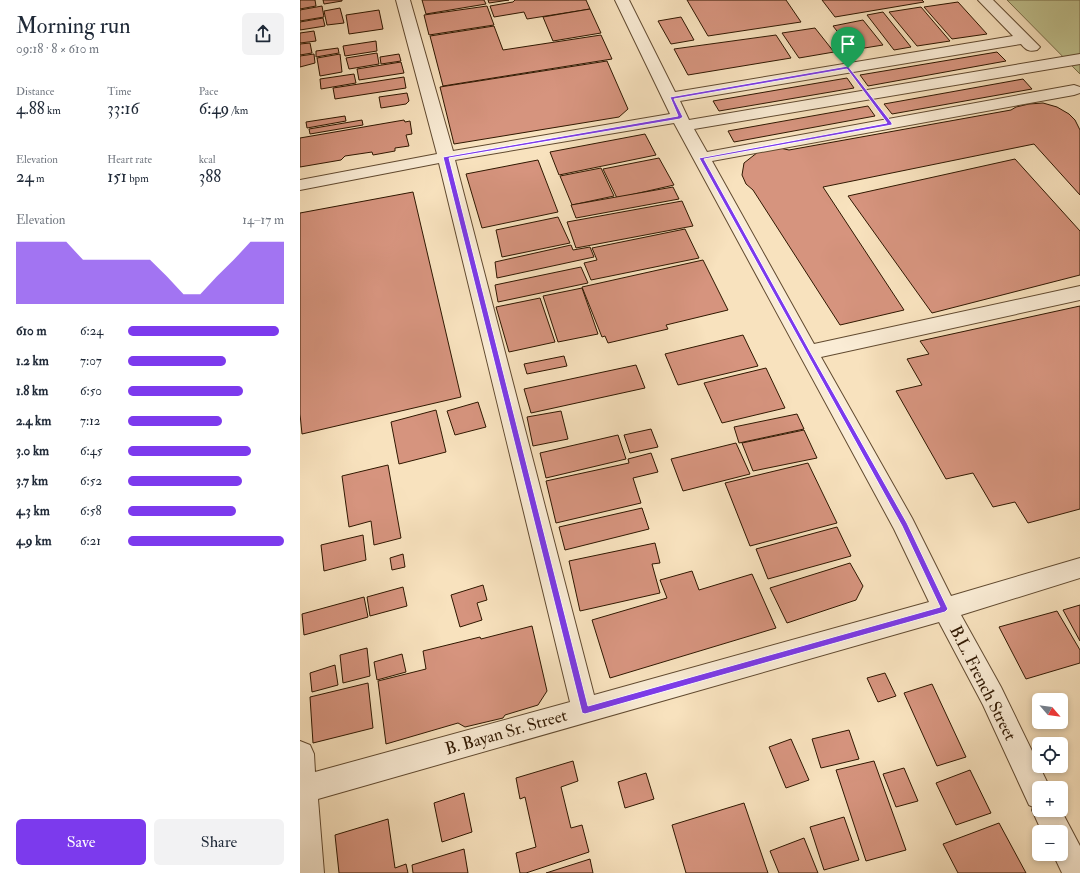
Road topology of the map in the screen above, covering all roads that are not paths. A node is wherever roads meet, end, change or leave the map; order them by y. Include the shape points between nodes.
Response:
1 (403, 0) edge
2 (622, 0) edge
3 (985, 0) edge
4 (1024, 39) junction
5 (1080, 59) edge
6 (848, 68) junction
7 (1064, 78) edge
8 (671, 98) junction
9 (879, 109) junction
10 (682, 122) junction
11 (446, 157) junction
12 (701, 158) junction
13 (300, 185) edge
14 (1080, 293) edge
15 (808, 353) junction
16 (1080, 568) edge
17 (945, 609) junction
18 (585, 710) junction
19 (300, 754) edge
20 (1032, 781) edge
21 (301, 789) edge
22 (1068, 853) edge
23 (309, 873) edge
24 (1078, 873) edge

1 - 11 street
2 - 8 street, B.L. French Street
3 - 4 street
4 - 6 street
4 - 7 street
5 - 7 street
6 - 8 street
6 - 9 street
7 - 9 street
7 - 9 street
8 - 10 street, B.L. French Street
9 - 10 street
9 - 12 street
10 - 11 street
10 - 12 street, B.L. French Street
11 - 13 street
11 - 18 street
12 - 15 street, B.L. French Street
14 - 15 street
15 - 17 street, B.L. French Street via 904,525
16 - 17 street, B. Bayan Sr. Street
17 - 18 street, B. Bayan Sr. Street
17 - 20 street, B.L. French Street via 992,696
18 - 21 street, B. Bayan Sr. Street
19 - 21 street
21 - 23 street
22 - 24 street

